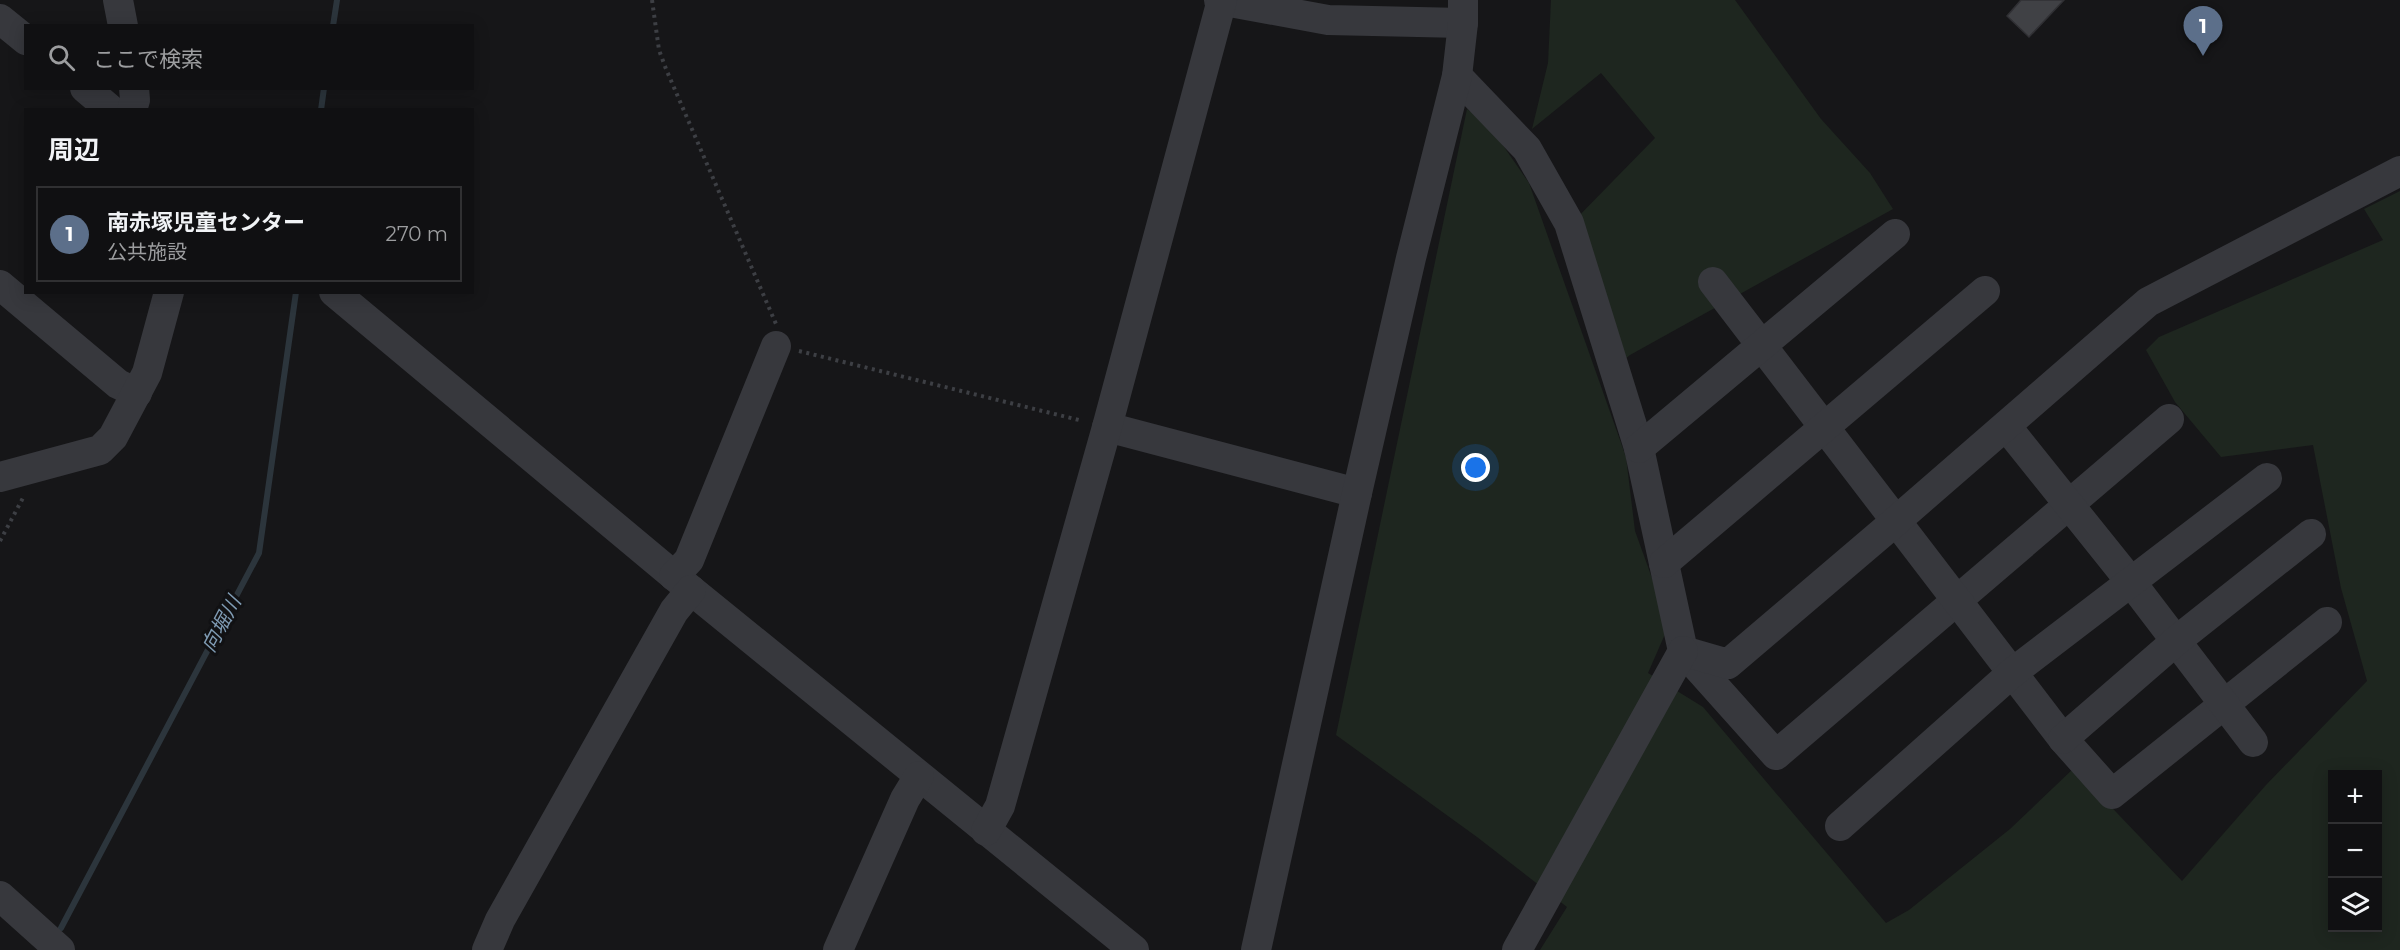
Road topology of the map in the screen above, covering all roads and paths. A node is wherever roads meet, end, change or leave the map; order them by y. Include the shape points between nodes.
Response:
1 (118, 0) edge
2 (652, 0) edge
3 (1221, 0) edge
4 (1463, 12) edge
5 (0, 19) edge
6 (123, 24) edge
7 (24, 38) edge
8 (1457, 76) junction
9 (87, 90) edge
10 (134, 90) edge
11 (109, 108) edge
12 (133, 108) edge
13 (2400, 171) edge
14 (1895, 234) dead end
15 (1713, 282) dead end
16 (0, 285) edge
17 (1985, 291) dead end
18 (168, 294) edge
19 (336, 294) edge
20 (776, 346) junction
21 (1762, 346) junction
22 (137, 393) junction
23 (2169, 419) dead end
24 (2006, 426) junction
25 (1107, 427) junction
26 (1824, 428) junction
27 (1640, 448) junction
28 (13, 474) edge
29 (2267, 478) dead end
30 (1357, 493) junction
31 (2069, 505) junction
32 (1896, 521) junction
33 (2311, 534) dead end
34 (0, 542) edge
35 (1664, 563) junction
36 (2131, 582) junction
37 (682, 583) junction
38 (1957, 600) junction
39 (2327, 622) dead end
40 (2176, 641) junction
41 (1683, 651) junction
42 (2012, 673) junction
43 (2223, 704) junction
44 (2063, 739) junction
45 (2253, 742) dead end
46 (919, 776) junction
47 (1840, 826) dead end
48 (986, 831) junction
49 (0, 896) edge
50 (60, 950) edge
51 (487, 950) edge
52 (838, 950) edge
53 (1134, 950) edge
54 (1256, 950) edge
55 (1517, 950) edge

1 - 6 street
2 - 20 path via 659,50 779,330
3 - 4 street via 1328,20
3 - 25 street
4 - 8 street
5 - 7 street
8 - 27 street via 1527,149 1569,223
8 - 30 street
9 - 11 street
10 - 12 street
13 - 24 street via 2148,302
14 - 21 street
15 - 21 street
16 - 22 street via 118,384
17 - 26 street
18 - 22 street via 147,373
19 - 37 street
20 - 25 path
20 - 37 street
21 - 26 street
21 - 27 street
22 - 28 street via 113,437 100,450
23 - 31 street
24 - 31 street
24 - 32 street
25 - 30 street
25 - 48 street via 1000,806
26 - 32 street
26 - 35 street
27 - 35 street
28 - 34 path via 30,486
29 - 36 street
30 - 54 street
31 - 36 street
31 - 38 street
32 - 38 street
32 - 41 street via 1728,664
33 - 40 street
35 - 41 street
36 - 40 street
36 - 42 street
37 - 46 street
37 - 51 street via 674,611
38 - 41 street via 1776,755
38 - 42 street
39 - 43 street
40 - 43 street
40 - 44 street
41 - 55 street
42 - 44 street
42 - 47 street
43 - 44 street via 2112,794
43 - 45 street
46 - 48 street
46 - 52 street
48 - 53 street
49 - 50 street

